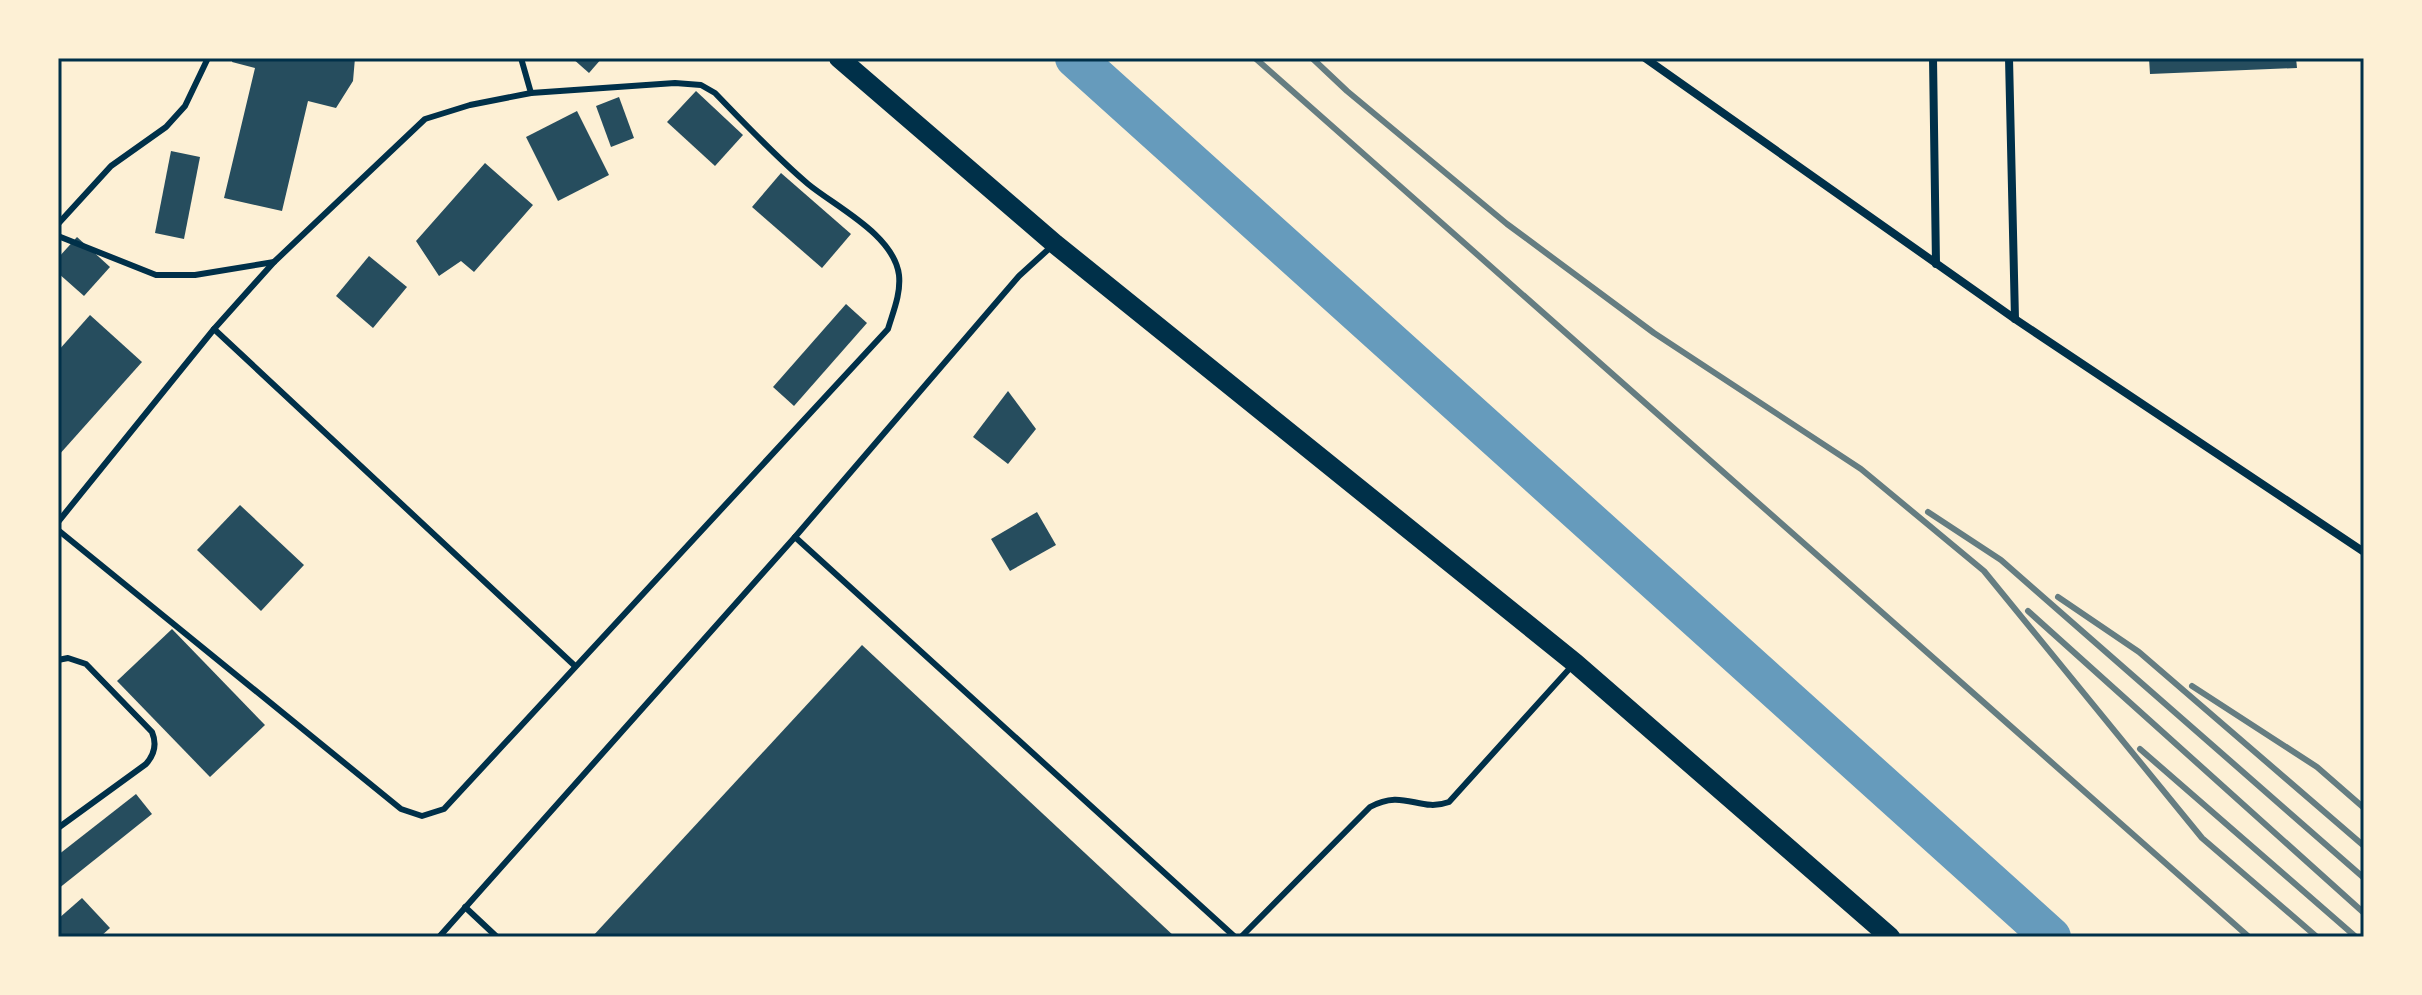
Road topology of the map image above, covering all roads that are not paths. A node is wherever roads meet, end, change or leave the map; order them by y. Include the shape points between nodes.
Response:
1 (208, 58) edge
2 (521, 58) edge
3 (839, 58) edge
4 (1645, 58) edge
5 (1933, 58) edge
6 (2009, 58) edge
7 (531, 93) junction
8 (58, 224) edge
9 (58, 236) edge
10 (1055, 244) junction
11 (274, 262) junction
12 (1936, 264) junction
13 (2015, 319) junction
14 (214, 329) junction
15 (58, 522) edge
16 (58, 530) edge
17 (795, 537) junction
18 (2364, 552) edge
19 (58, 660) edge
20 (1575, 663) junction
21 (575, 666) junction
22 (58, 828) edge
23 (465, 907) junction
24 (439, 937) edge
25 (497, 937) edge
26 (1238, 937) edge
27 (1890, 937) edge

1 - 8 lane via 176,117 111,166
2 - 7 lane
3 - 10 main road
4 - 12 street
5 - 12 street
6 - 13 street
7 - 11 lane via 425,119
7 - 21 lane via 701,85 809,184 858,220 884,245 899,273 888,329
9 - 11 lane via 156,275 195,275
10 - 17 lane via 1019,276
10 - 20 main road
11 - 14 lane
12 - 13 street
13 - 18 street
14 - 15 lane
14 - 21 lane
16 - 21 lane via 411,814 444,809
17 - 23 lane
17 - 26 lane
19 - 22 lane via 86,664 155,740 146,764
20 - 26 lane via 1449,802 1438,806 1393,798 1370,807
20 - 27 main road
23 - 24 lane
23 - 25 lane

